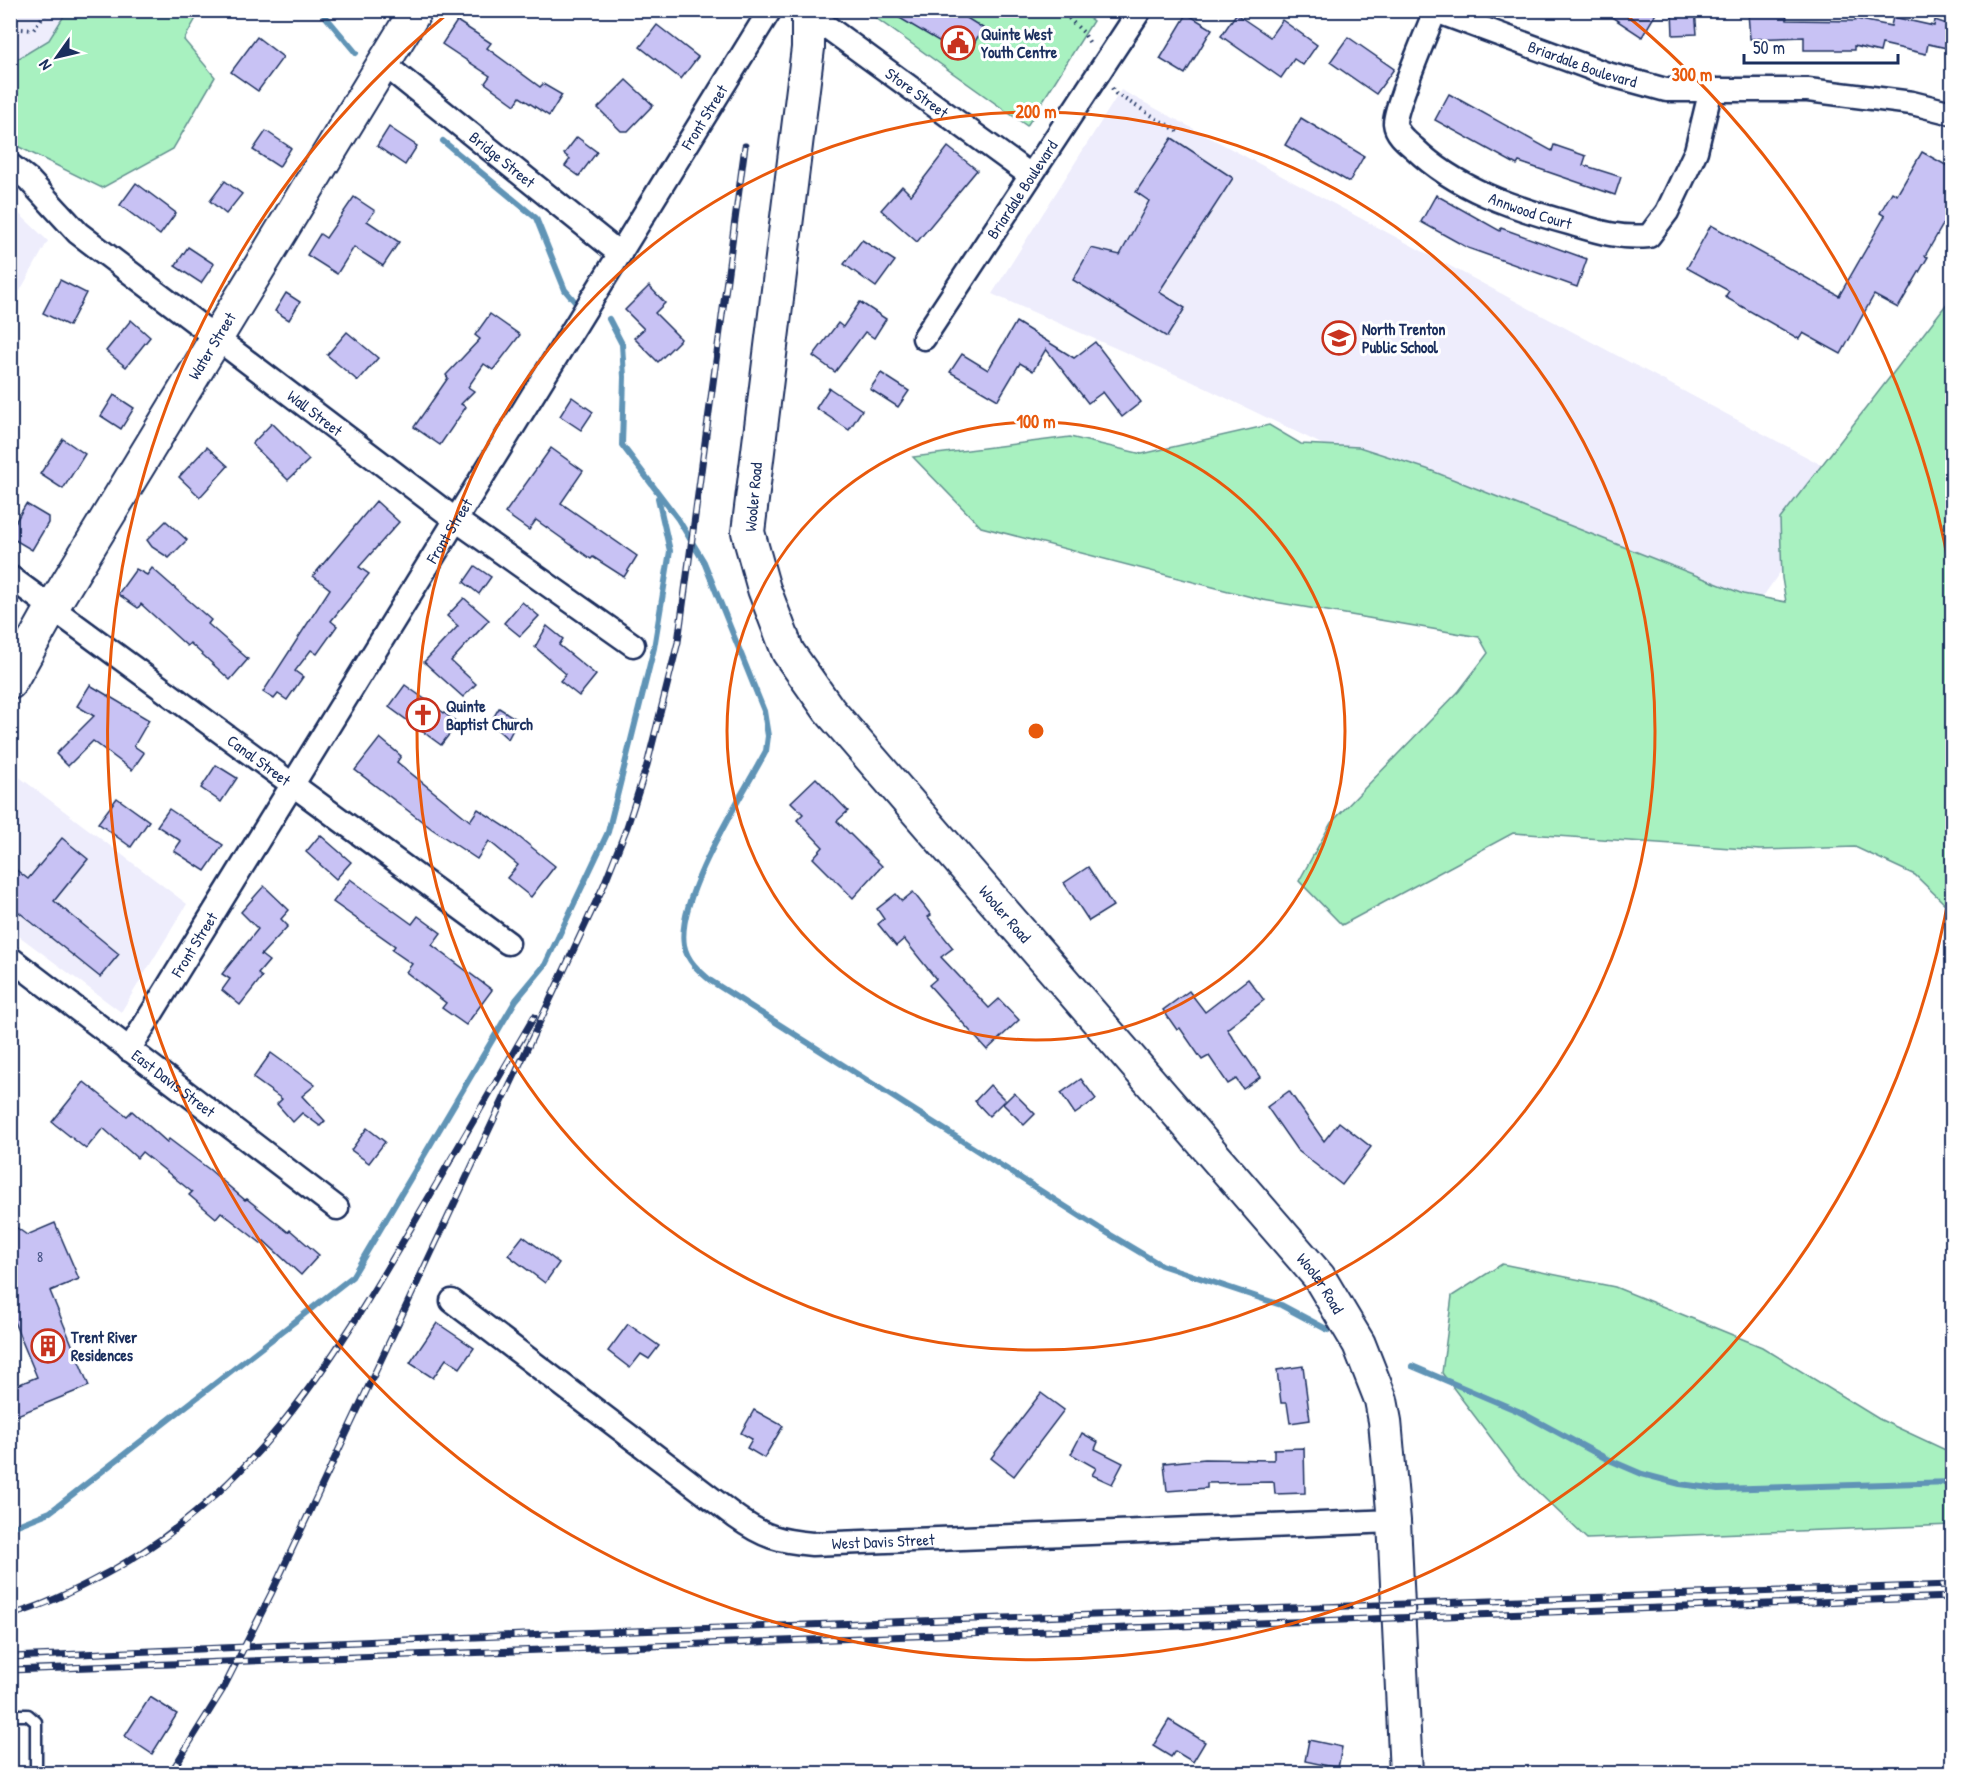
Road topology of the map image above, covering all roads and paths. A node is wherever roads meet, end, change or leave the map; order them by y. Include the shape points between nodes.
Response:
1 (48, 10) edge
2 (416, 10) edge
3 (770, 10) edge
4 (1060, 10) edge
5 (1140, 10) edge
6 (1434, 11) edge
7 (807, 12) edge
8 (10, 28) edge
9 (1095, 54) dead end
10 (384, 64) junction
11 (1711, 89) junction
12 (1116, 94) dead end
13 (1953, 113) edge
14 (1181, 132) dead end
15 (10, 165) edge
16 (1030, 175) junction
17 (620, 254) junction
18 (216, 337) junction
19 (924, 338) dead end
20 (456, 520) junction
21 (10, 577) edge
22 (52, 608) junction
23 (633, 645) dead end
24 (10, 684) edge
25 (294, 786) junction
26 (508, 943) dead end
27 (10, 958) edge
28 (129, 1050) junction
29 (337, 1208) dead end
30 (452, 1301) dead end
31 (1394, 1521) junction
32 (10, 1715) edge
33 (36, 1773) edge
34 (1406, 1773) edge

1 - 8 path via 33,30
2 - 10 street, Water Street
3 - 17 street, Front Street
4 - 9 path via 1083,32
5 - 16 street, Briardale Boulevard
6 - 11 street, Briardale Boulevard via 1643,85 1666,90
6 - 11 street, Annwood Court via 1395,123 1400,134 1437,168 1471,187 1529,213 1614,237 1649,236 1667,212 1696,152
7 - 16 street, Store Street
7 - 31 street, Wooler Road via 808,48 748,532 780,632 803,676 839,722 1319,1277 1359,1344 1381,1400
10 - 17 street, Bridge Street
10 - 18 street, Water Street
11 - 13 street, Briardale Boulevard via 1859,94
12 - 14 path
15 - 18 street, Wall Street via 78,233
16 - 19 street, Briardale Boulevard
17 - 20 street, Front Street
18 - 20 street, Wall Street
18 - 22 street, Water Street
20 - 23 street, Wall Street
20 - 25 street, Front Street
21 - 22 street, Canal Street
22 - 24 street, Water Street
22 - 25 street, Canal Street
25 - 26 street, Canal Street
25 - 28 street, Front Street
27 - 28 street, East Davis Street
28 - 29 street, East Davis Street
30 - 31 street, West Davis Street via 759,1534 782,1541 812,1544
31 - 34 street, Wooler Road
32 - 33 lane via 28,1715 36,1722

